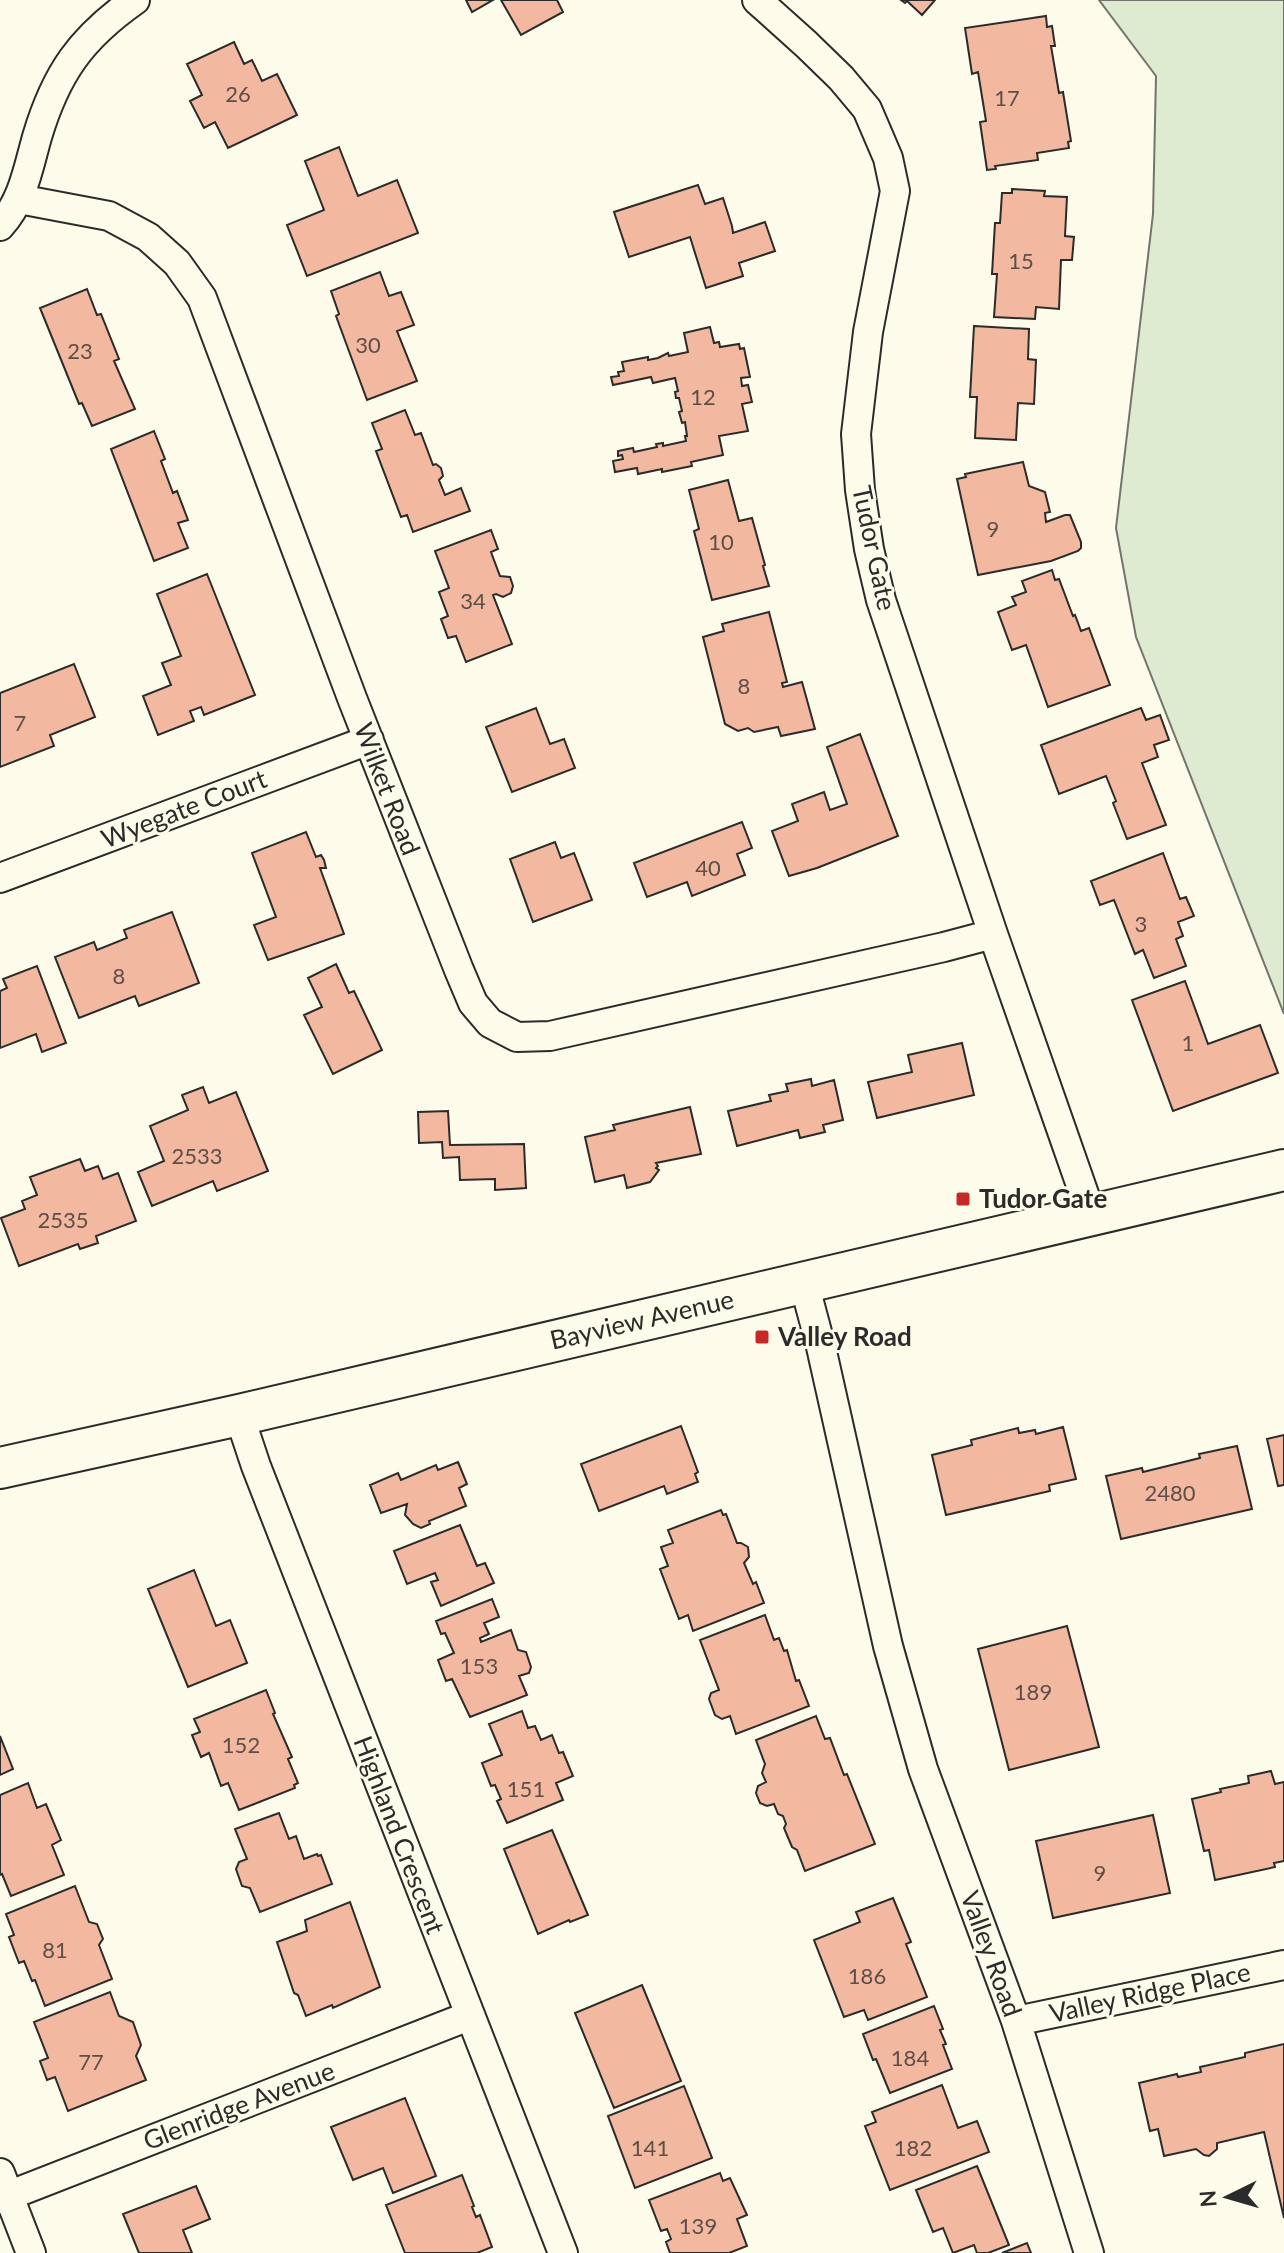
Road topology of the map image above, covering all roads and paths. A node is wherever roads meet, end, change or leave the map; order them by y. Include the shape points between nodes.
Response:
1 (135, 0) edge
2 (757, 0) edge
3 (19, 199) junction
4 (0, 226) edge
5 (369, 740) junction
6 (0, 878) edge
7 (993, 934) junction
8 (1284, 1170) edge
9 (1091, 1214) junction
10 (804, 1283) junction
11 (239, 1415) junction
12 (0, 1468) edge
13 (1284, 1965) edge
14 (469, 2016) junction
15 (1016, 2021) junction
16 (3, 2190) edge
17 (31, 2253) edge
18 (563, 2253) edge
19 (1089, 2253) edge

1 - 3 street via 105,22 66,66 46,109
2 - 7 street, Tudor Gate via 867,109 888,158 895,191 861,378 856,434 860,490 881,600
3 - 4 street
3 - 5 street, Wilket Road via 109,216 148,237 177,263 202,298
5 - 6 street, Wyegate Court
5 - 7 street, Wilket Road via 473,1003 490,1023 517,1037 591,1028
7 - 9 street, Tudor Gate
8 - 9 main road, Bayview Avenue
9 - 10 main road, Bayview Avenue
10 - 11 main road, Bayview Avenue
10 - 15 street, Valley Road via 910,1723
11 - 12 main road, Bayview Avenue
11 - 14 street, Highland Crescent
13 - 15 street, Valley Ridge Place
14 - 16 street, Glenridge Avenue
14 - 18 street, Highland Crescent
15 - 19 street, Valley Road
16 - 17 street

